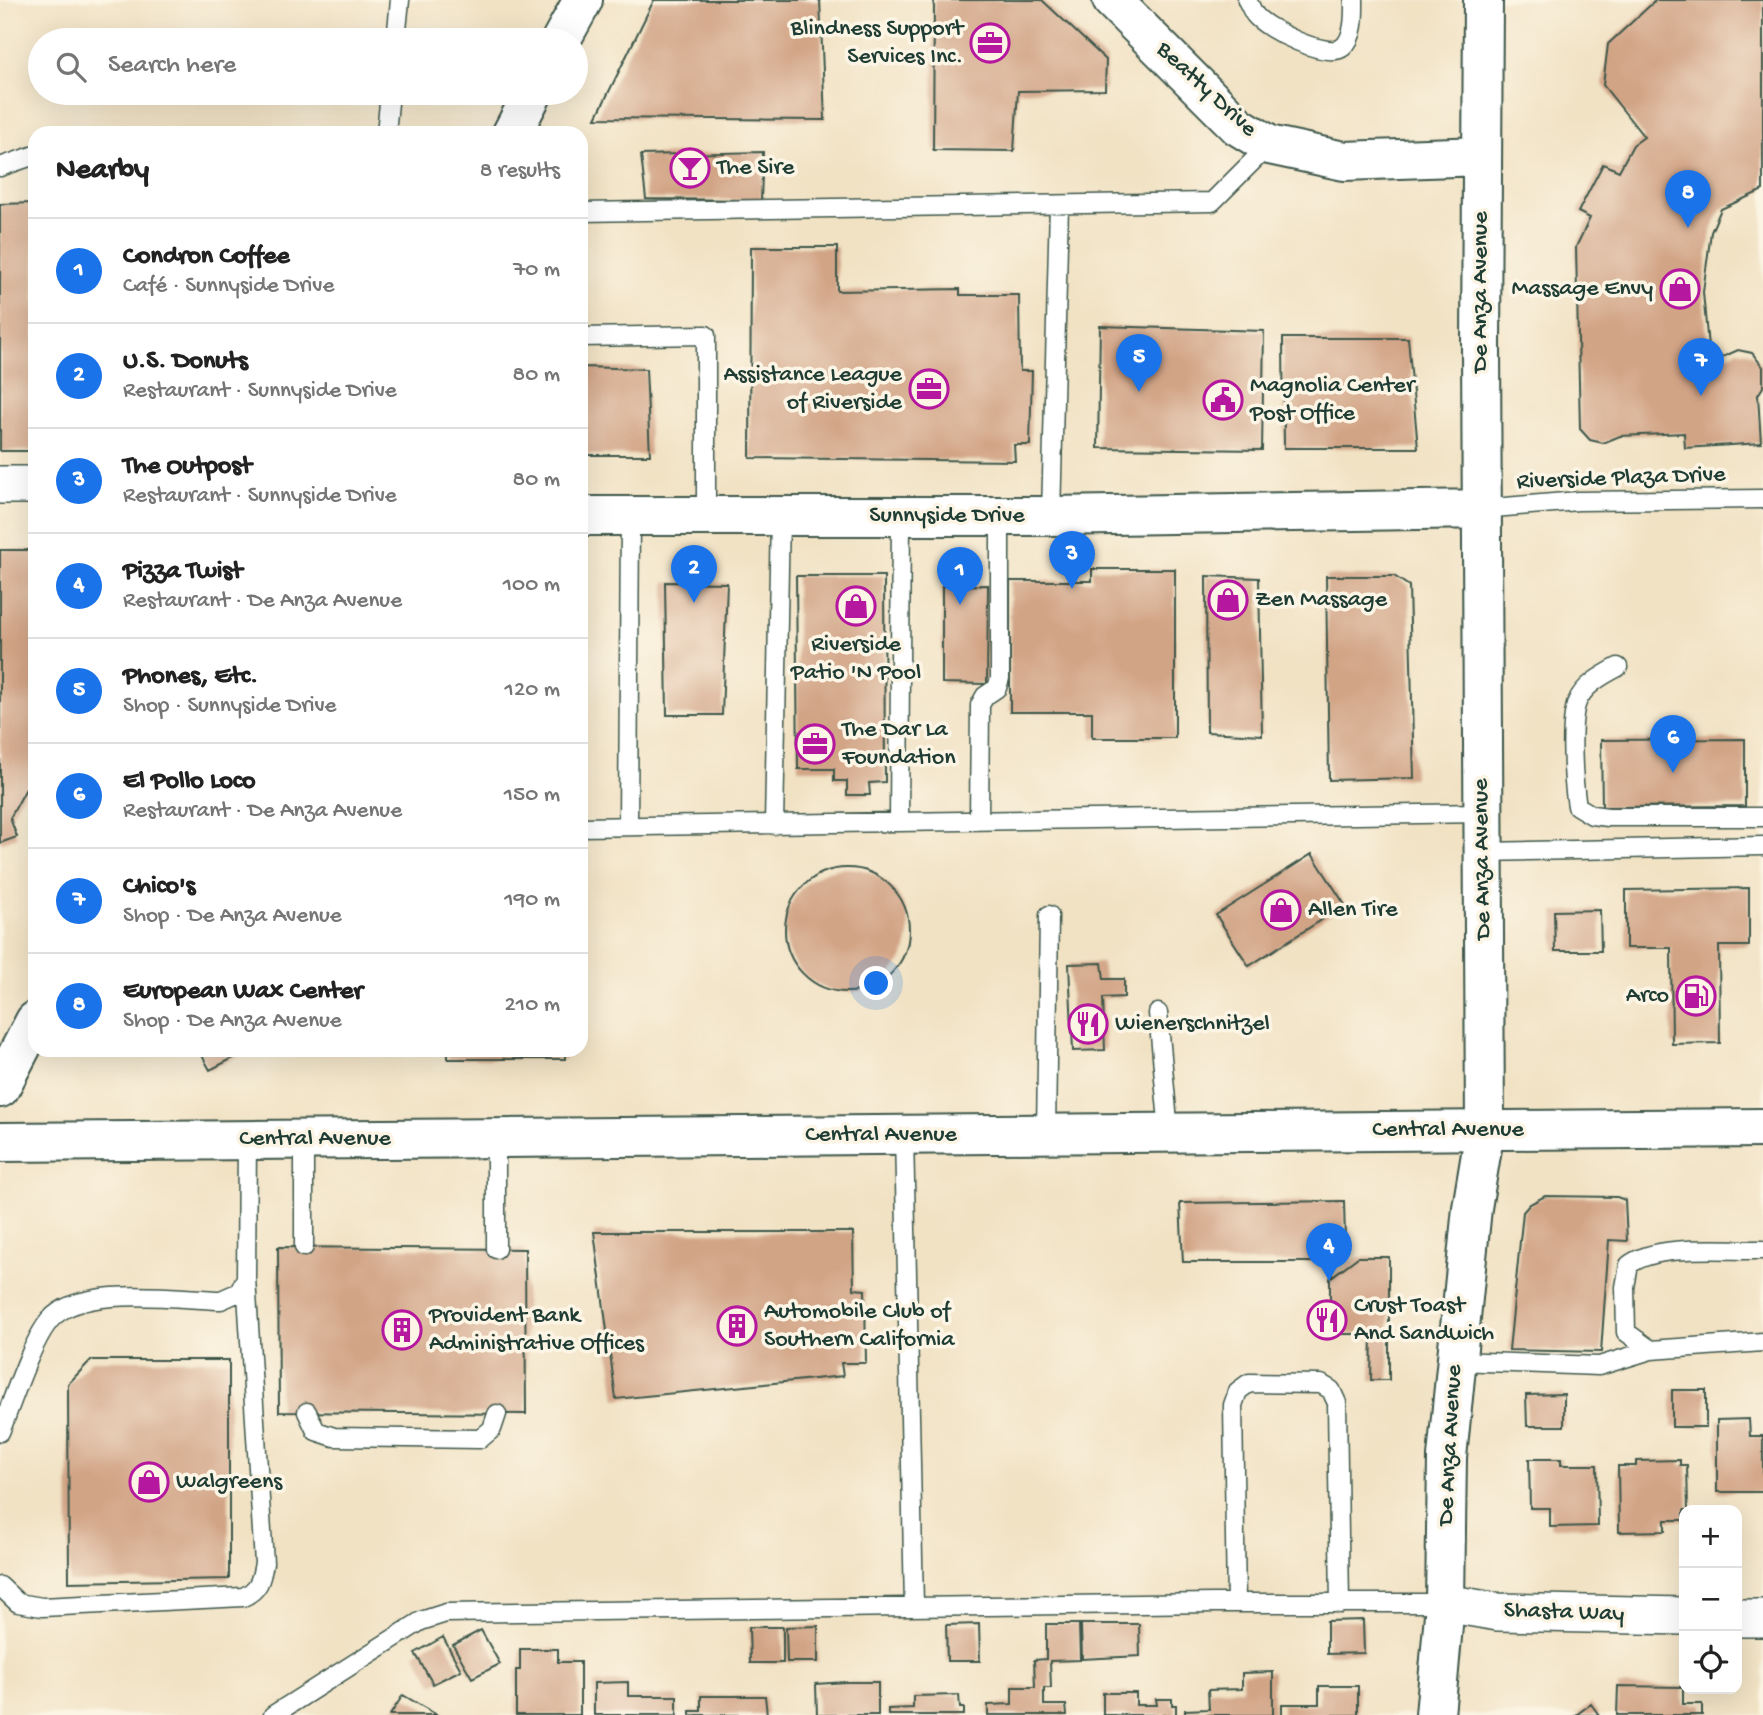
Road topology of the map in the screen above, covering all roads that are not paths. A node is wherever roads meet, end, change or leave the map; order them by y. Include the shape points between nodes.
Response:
1 (400, 0) edge
2 (583, 0) edge
3 (1112, 0) edge
4 (1247, 0) edge
5 (1354, 0) edge
6 (1482, 0) edge
7 (397, 28) edge
8 (568, 28) edge
9 (389, 105) edge
10 (527, 105) edge
11 (387, 126) edge
12 (516, 126) edge
13 (1269, 145) junction
14 (1482, 156) junction
15 (28, 157) edge
16 (0, 167) edge
17 (1059, 205) junction
18 (588, 212) edge
19 (588, 337) edge
20 (0, 485) edge
21 (28, 485) edge
22 (1763, 499) edge
23 (1481, 509) junction
24 (588, 516) edge
25 (630, 516) junction
26 (706, 516) junction
27 (780, 516) junction
28 (901, 516) junction
29 (1000, 516) junction
30 (1051, 516) junction
31 (1618, 667) dead end
32 (1482, 813) junction
33 (1763, 817) edge
34 (979, 821) junction
35 (899, 822) junction
36 (775, 825) junction
37 (588, 827) edge
38 (628, 827) junction
39 (1763, 846) edge
40 (1483, 852) junction
41 (1049, 915) dead end
42 (1158, 1013) dead end
43 (28, 1034) edge
44 (0, 1088) edge
45 (1763, 1128) edge
46 (1485, 1130) junction
47 (1046, 1133) junction
48 (1169, 1133) junction
49 (904, 1134) junction
50 (496, 1138) junction
51 (304, 1139) junction
52 (247, 1140) junction
53 (0, 1142) edge
54 (304, 1247) dead end
55 (496, 1249) dead end
56 (1763, 1250) edge
57 (246, 1278) junction
58 (1763, 1342) edge
59 (1651, 1350) junction
60 (1456, 1361) junction
61 (307, 1412) dead end
62 (496, 1413) dead end
63 (0, 1432) edge
64 (0, 1586) edge
65 (1236, 1603) junction
66 (1445, 1603) junction
67 (1340, 1604) junction
68 (914, 1606) junction
69 (1679, 1616) edge
70 (1742, 1618) edge
71 (1763, 1618) edge
72 (273, 1715) edge
73 (1436, 1715) edge

1 - 7 lane
2 - 8 street
3 - 13 street, Beatty Drive via 1238,126
4 - 5 lane via 1256,16 1285,35 1320,50 1335,51 1345,46 1351,34
6 - 14 street, De Anza Avenue
9 - 11 lane
10 - 12 street
13 - 14 street, Beatty Drive via 1344,161
13 - 17 lane via 1212,202
14 - 23 street, De Anza Avenue
15 - 16 lane
17 - 18 lane
17 - 30 lane
19 - 26 lane via 706,335
20 - 21 street
22 - 23 lane, Riverside Plaza Drive via 1578,501
23 - 30 street, Sunnyside Drive
23 - 32 street, De Anza Avenue
24 - 25 street, Sunnyside Drive
25 - 26 street, Sunnyside Drive
25 - 38 lane
26 - 27 street, Sunnyside Drive
27 - 28 street, Sunnyside Drive
27 - 36 lane
28 - 29 street, Sunnyside Drive
28 - 35 lane
29 - 30 street, Sunnyside Drive
29 - 34 lane via 1000,678 997,688 980,705
31 - 33 lane via 1594,681 1577,702 1577,806 1608,817
32 - 34 lane
32 - 40 street, De Anza Avenue
34 - 35 lane
35 - 36 lane
36 - 38 lane
37 - 38 lane
39 - 40 lane
40 - 46 street, De Anza Avenue
41 - 47 lane
42 - 48 lane
43 - 44 street
45 - 46 street, Central Avenue
46 - 48 street, Central Avenue
46 - 60 street, De Anza Avenue
47 - 48 street, Central Avenue
47 - 49 street, Central Avenue
49 - 50 street, Central Avenue
49 - 68 lane
50 - 51 street, Central Avenue
50 - 55 lane
51 - 52 street, Central Avenue
51 - 54 lane
52 - 53 street, Central Avenue
52 - 57 lane
56 - 59 lane via 1664,1252 1639,1257 1629,1265 1626,1332
57 - 63 lane via 239,1292 221,1300 95,1298 70,1304 50,1320
57 - 64 lane via 264,1563 261,1582 243,1597 42,1607 18,1603
58 - 59 lane
59 - 60 lane via 1599,1366
60 - 66 street, De Anza Avenue via 1447,1457
61 - 62 lane via 316,1431 334,1437 480,1439 492,1429
65 - 67 lane
65 - 67 lane via 1233,1405 1238,1391 1249,1383 1321,1384 1331,1390 1337,1404
65 - 68 lane
66 - 67 lane
66 - 69 street, Shasta Way via 1498,1612
66 - 73 street, De Anza Avenue
68 - 72 lane via 446,1613 421,1621
70 - 71 street

